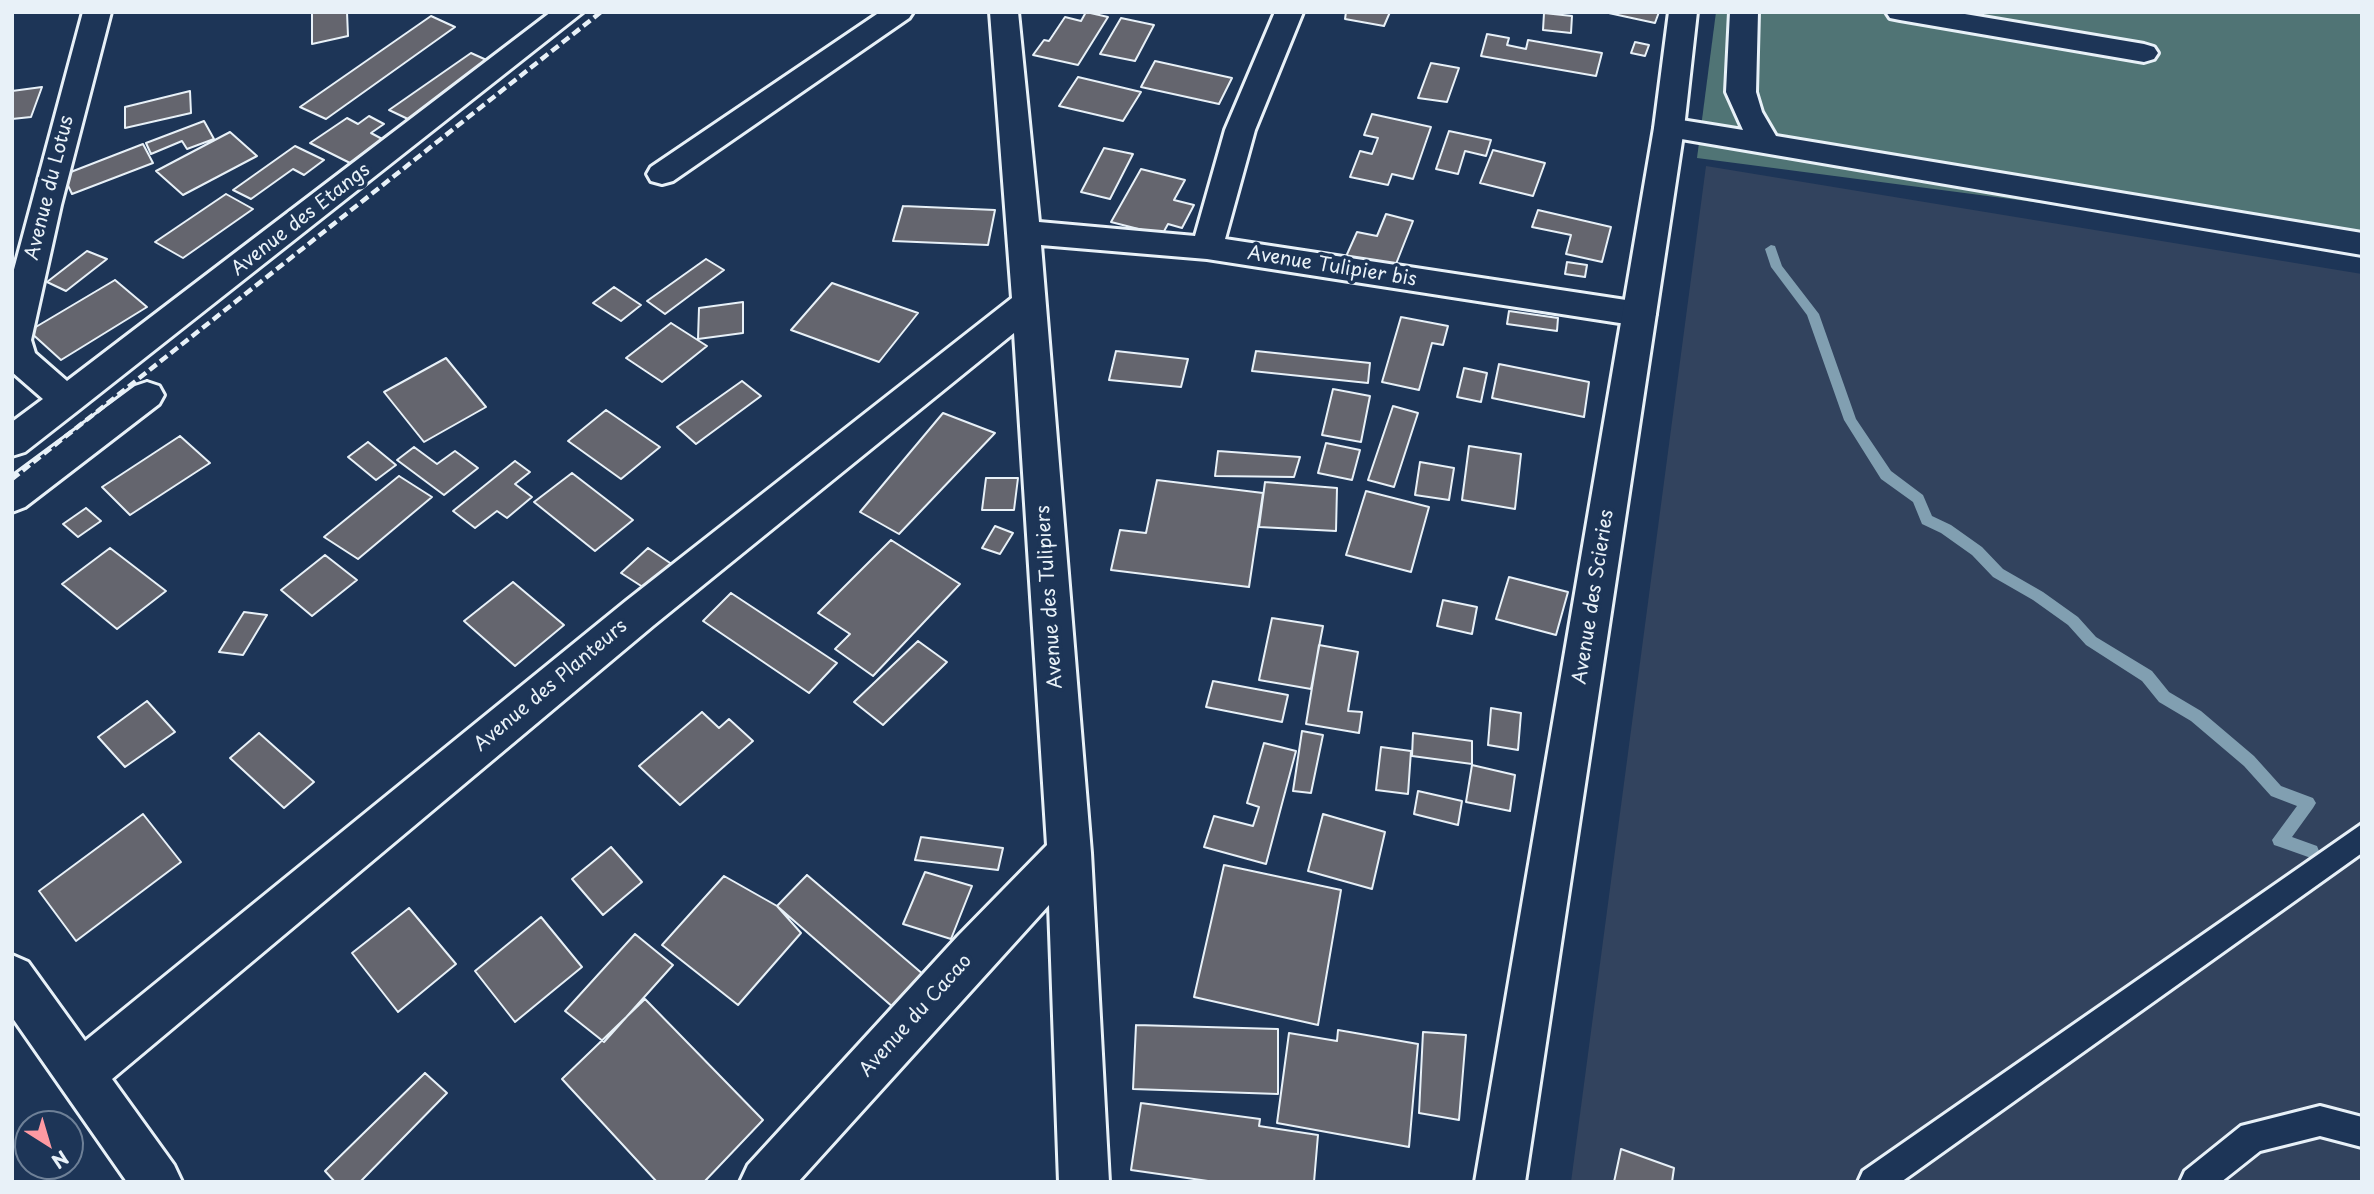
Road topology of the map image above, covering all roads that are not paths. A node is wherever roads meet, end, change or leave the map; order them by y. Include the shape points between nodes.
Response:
1 (569, 12) edge
2 (900, 12) edge
3 (1004, 12) edge
4 (1289, 12) edge
5 (1683, 12) edge
6 (1744, 12) edge
7 (1900, 12) edge
8 (105, 14) edge
9 (530, 26) edge
10 (2144, 53) dead end
11 (1669, 128) junction
12 (1766, 145) junction
13 (662, 174) dead end
14 (1024, 232) junction
15 (2362, 244) edge
16 (1207, 248) junction
17 (1029, 303) junction
18 (1639, 314) junction
19 (148, 395) dead end
20 (68, 400) junction
21 (12, 442) edge
22 (12, 497) edge
23 (2362, 837) edge
24 (1069, 853) junction
25 (12, 978) edge
26 (79, 1076) junction
27 (2362, 1132) edge
28 (157, 1182) edge
29 (765, 1182) edge
30 (1084, 1182) edge
31 (1500, 1182) edge
32 (1874, 1182) edge
33 (2196, 1182) edge

1 - 9 street, Avenue des Etangs
2 - 13 street
3 - 14 street, Avenue des Tulipiers
4 - 16 street via 1240,130
5 - 11 street, Avenue des Scieries
6 - 12 street via 1741,92
7 - 10 street
8 - 20 street, Avenue du Lotus via 45,205 14,340 20,359
9 - 20 street, Avenue des Etangs
11 - 12 street
11 - 18 street, Avenue des Scieries
12 - 15 street
14 - 16 street, Avenue Tulipier bis
14 - 17 street, Avenue des Tulipiers
16 - 18 street, Avenue Tulipier bis
17 - 24 street, Avenue des Tulipiers
17 - 26 street, Avenue des Planteurs via 640,613
18 - 31 street, Avenue des Scieries
19 - 22 street
20 - 21 street
23 - 32 lane
24 - 29 street, Avenue du Cacao
24 - 30 street, Avenue des Tulipiers
25 - 26 street
26 - 28 street
27 - 33 lane via 2320,1121 2252,1137

